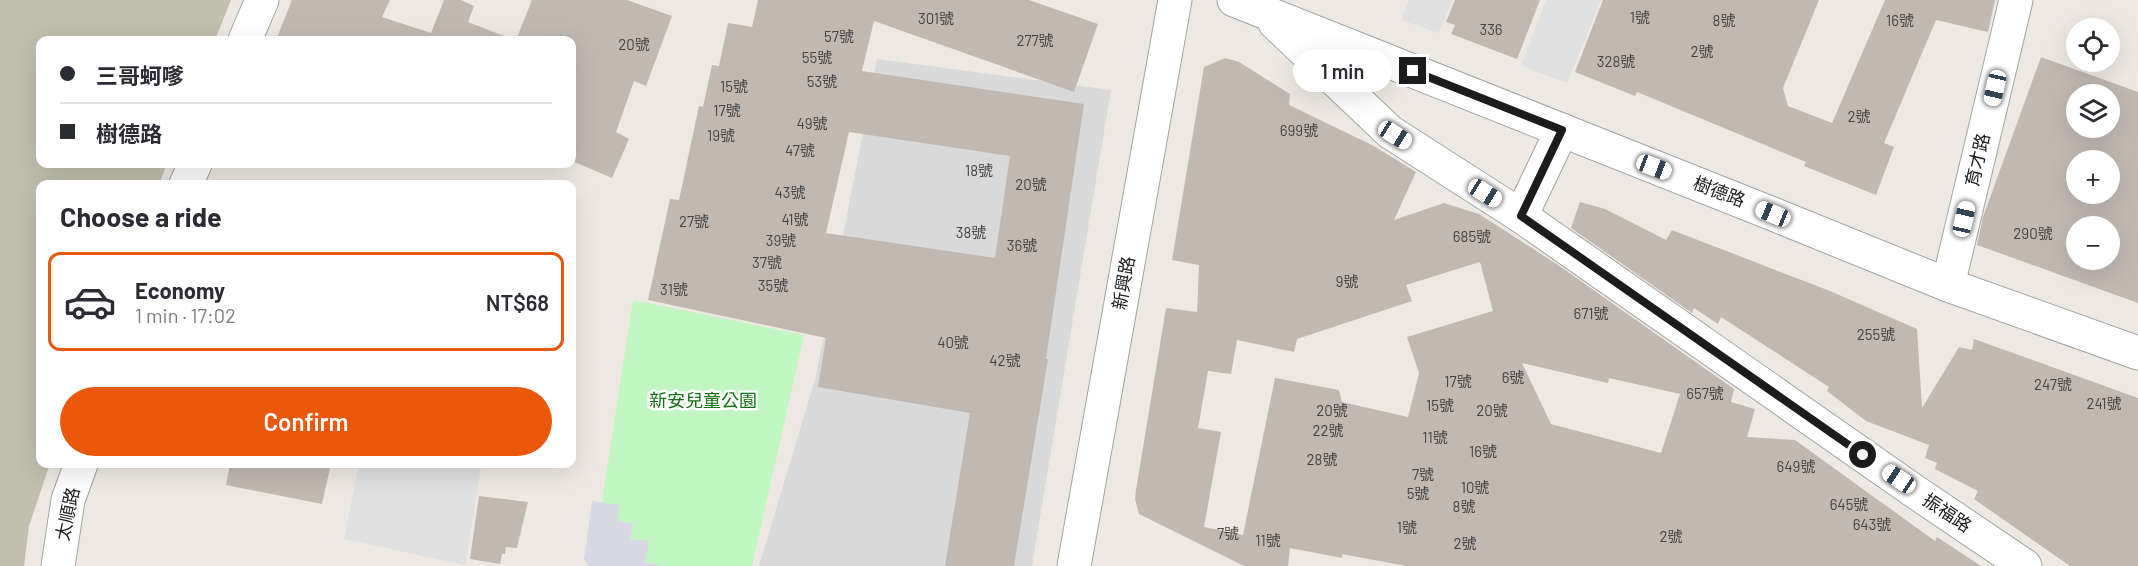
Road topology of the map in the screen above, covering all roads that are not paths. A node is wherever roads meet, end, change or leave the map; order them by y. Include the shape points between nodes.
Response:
1 (262, 0) edge
2 (1175, 0) edge
3 (2016, 0) edge
4 (1248, 6) edge
5 (247, 36) edge
6 (1562, 130) junction
7 (1521, 216) junction
8 (1948, 285) junction
9 (2138, 353) edge
10 (80, 468) edge
11 (58, 566) edge
12 (1074, 566) edge
13 (2025, 566) edge

1 - 5 street
2 - 12 street, 新興路
3 - 8 street, 育才路
4 - 6 street, 樹德路
4 - 7 street, 振福路 via 1390,132
6 - 7 street
6 - 8 street, 樹德路
7 - 13 street, 振福路
8 - 9 street, 樹德路
10 - 11 street, 太順路 via 68,500

